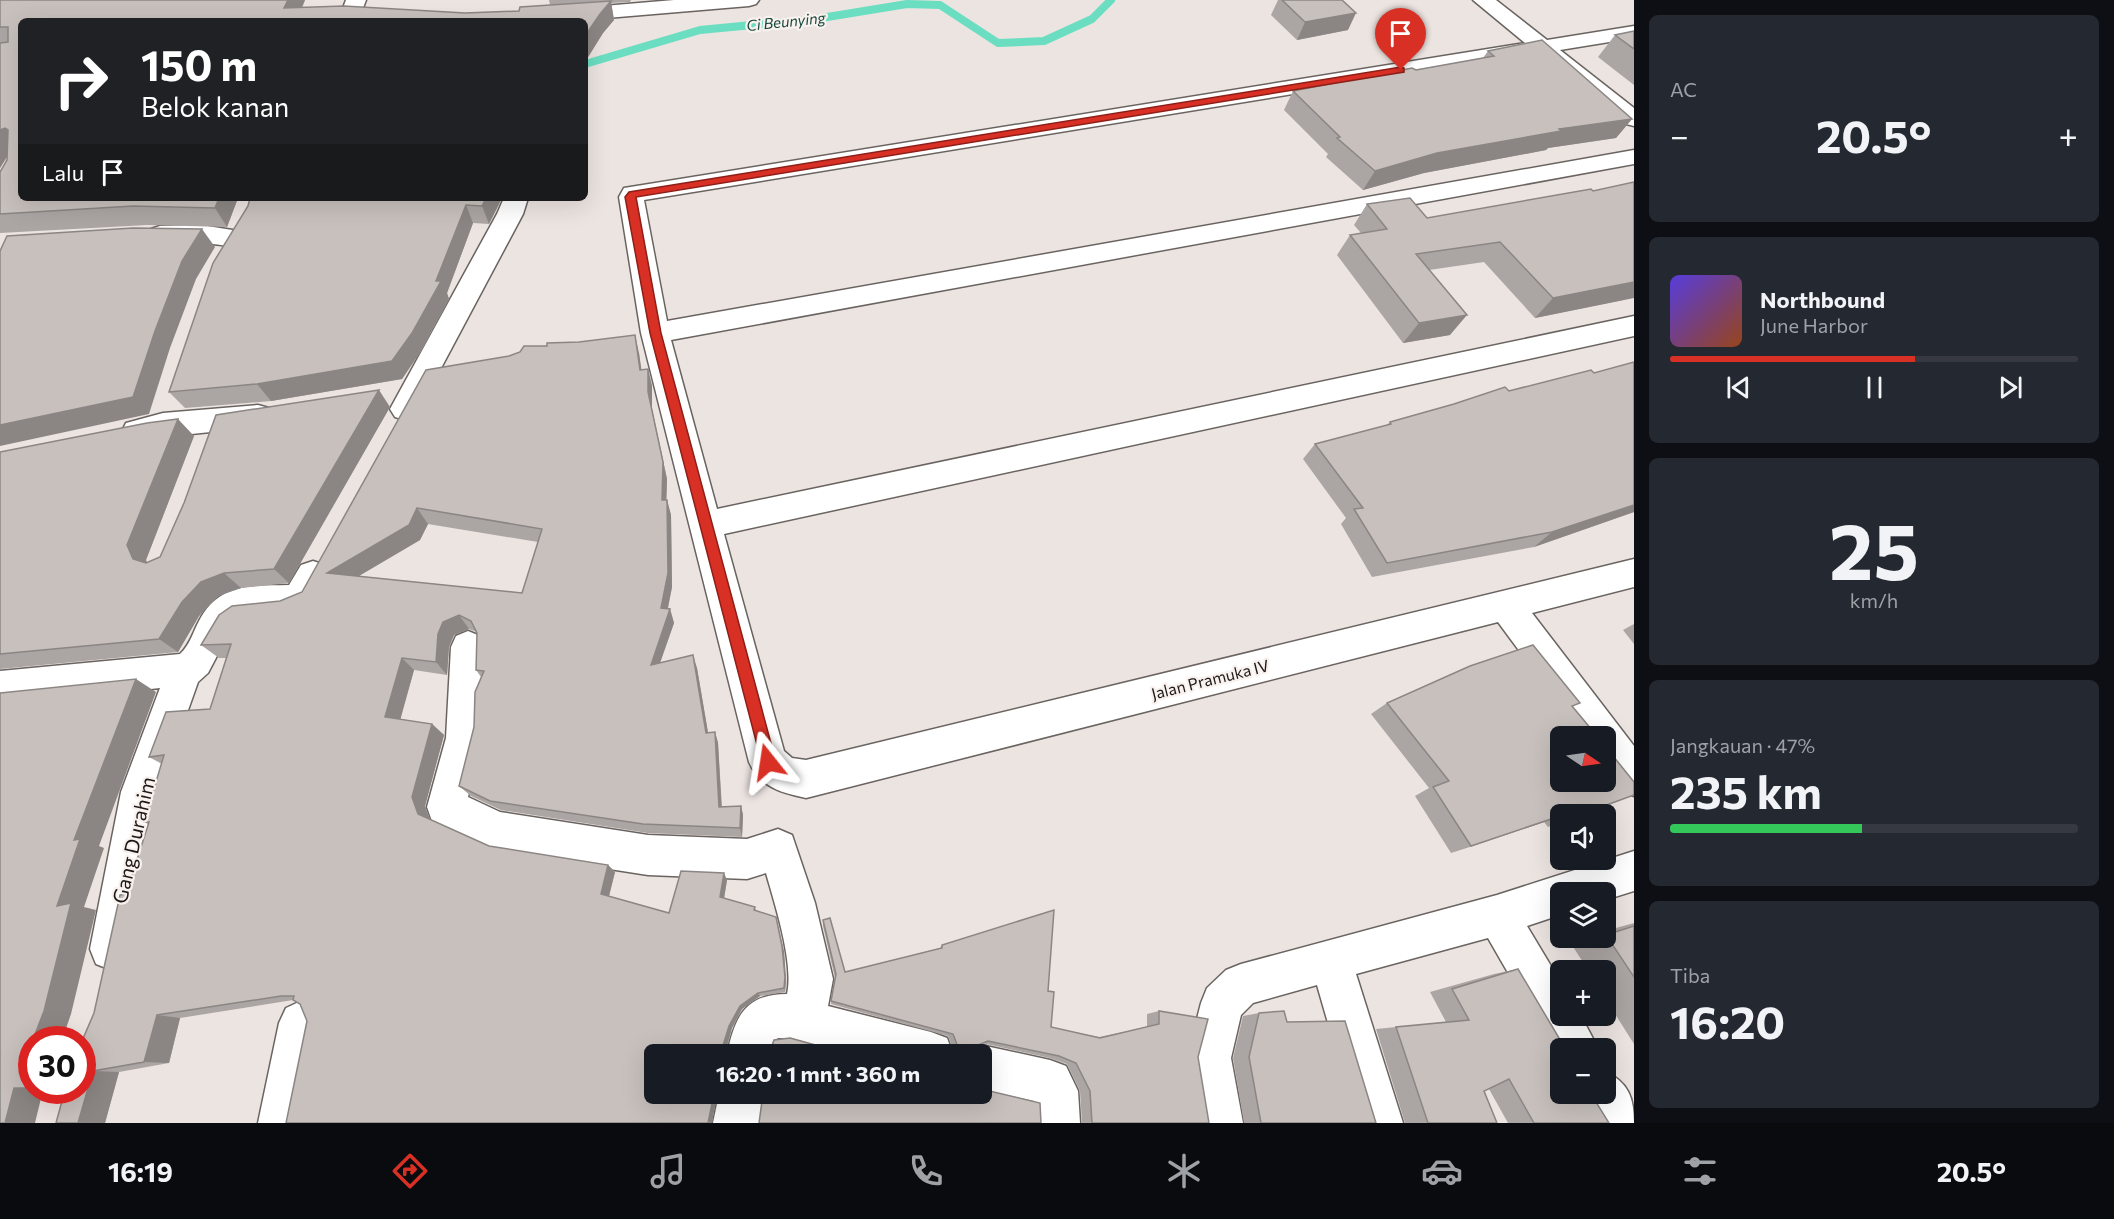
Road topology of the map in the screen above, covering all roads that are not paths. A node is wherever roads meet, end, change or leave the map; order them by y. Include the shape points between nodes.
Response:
1 (356, 0) edge
2 (749, 0) edge
3 (1483, 0) edge
4 (544, 17) edge
5 (349, 18) edge
6 (1634, 32) edge
7 (1540, 47) junction
8 (1634, 119) edge
9 (1634, 157) edge
10 (515, 201) edge
11 (138, 235) edge
12 (221, 263) edge
13 (1634, 326) edge
14 (655, 333) junction
15 (430, 379) junction
16 (383, 395) dead end
17 (283, 412) edge
18 (217, 420) junction
19 (393, 430) edge
20 (105, 437) edge
21 (205, 453) edge
22 (704, 525) junction
23 (326, 552) edge
24 (1634, 573) edge
25 (1506, 606) junction
26 (468, 647) dead end
27 (166, 671) junction
28 (0, 688) edge
29 (1596, 726) edge
30 (1616, 753) edge
31 (1634, 777) edge
32 (1634, 871) edge
33 (1599, 882) edge
34 (1550, 898) edge
35 (1497, 915) junction
36 (1331, 961) junction
37 (103, 981) edge
38 (803, 1013) junction
39 (301, 1023) edge
40 (1570, 1038) edge
41 (752, 1044) edge
42 (890, 1044) edge
43 (992, 1069) edge
44 (739, 1104) edge
45 (1609, 1104) edge
46 (281, 1123) edge
47 (736, 1123) edge
48 (1057, 1123) edge
49 (1220, 1123) edge
50 (1380, 1123) edge
51 (1620, 1123) edge

1 - 5 street
2 - 4 street
3 - 7 street
6 - 7 street
7 - 8 street
7 - 14 street via 633,194 630,197
9 - 14 street
10 - 15 street
11 - 12 street via 201,234 242,226
13 - 22 street
14 - 22 street
15 - 16 street
15 - 19 street
17 - 18 street
18 - 20 street via 167,415
18 - 21 street
22 - 25 street, Jalan Pramuka IV via 768,762 784,775 806,779
23 - 27 street, Gang Durahim via 302,595 249,600 222,613 194,662
24 - 25 street, Jalan Pramuka IV
25 - 29 street
26 - 38 street via 464,738 446,807 500,832 648,855 747,859 778,849 812,980
27 - 28 street
27 - 37 street, Gang Durahim
30 - 31 street
32 - 33 street
34 - 35 street
35 - 36 street
35 - 40 street
36 - 49 street via 1241,985 1222,1003 1209,1058
36 - 50 street
38 - 41 street via 769,1016 756,1029
38 - 42 street via 806,1022 813,1025
39 - 46 street
43 - 48 street via 1050,1082 1056,1091
44 - 47 street
45 - 51 street

